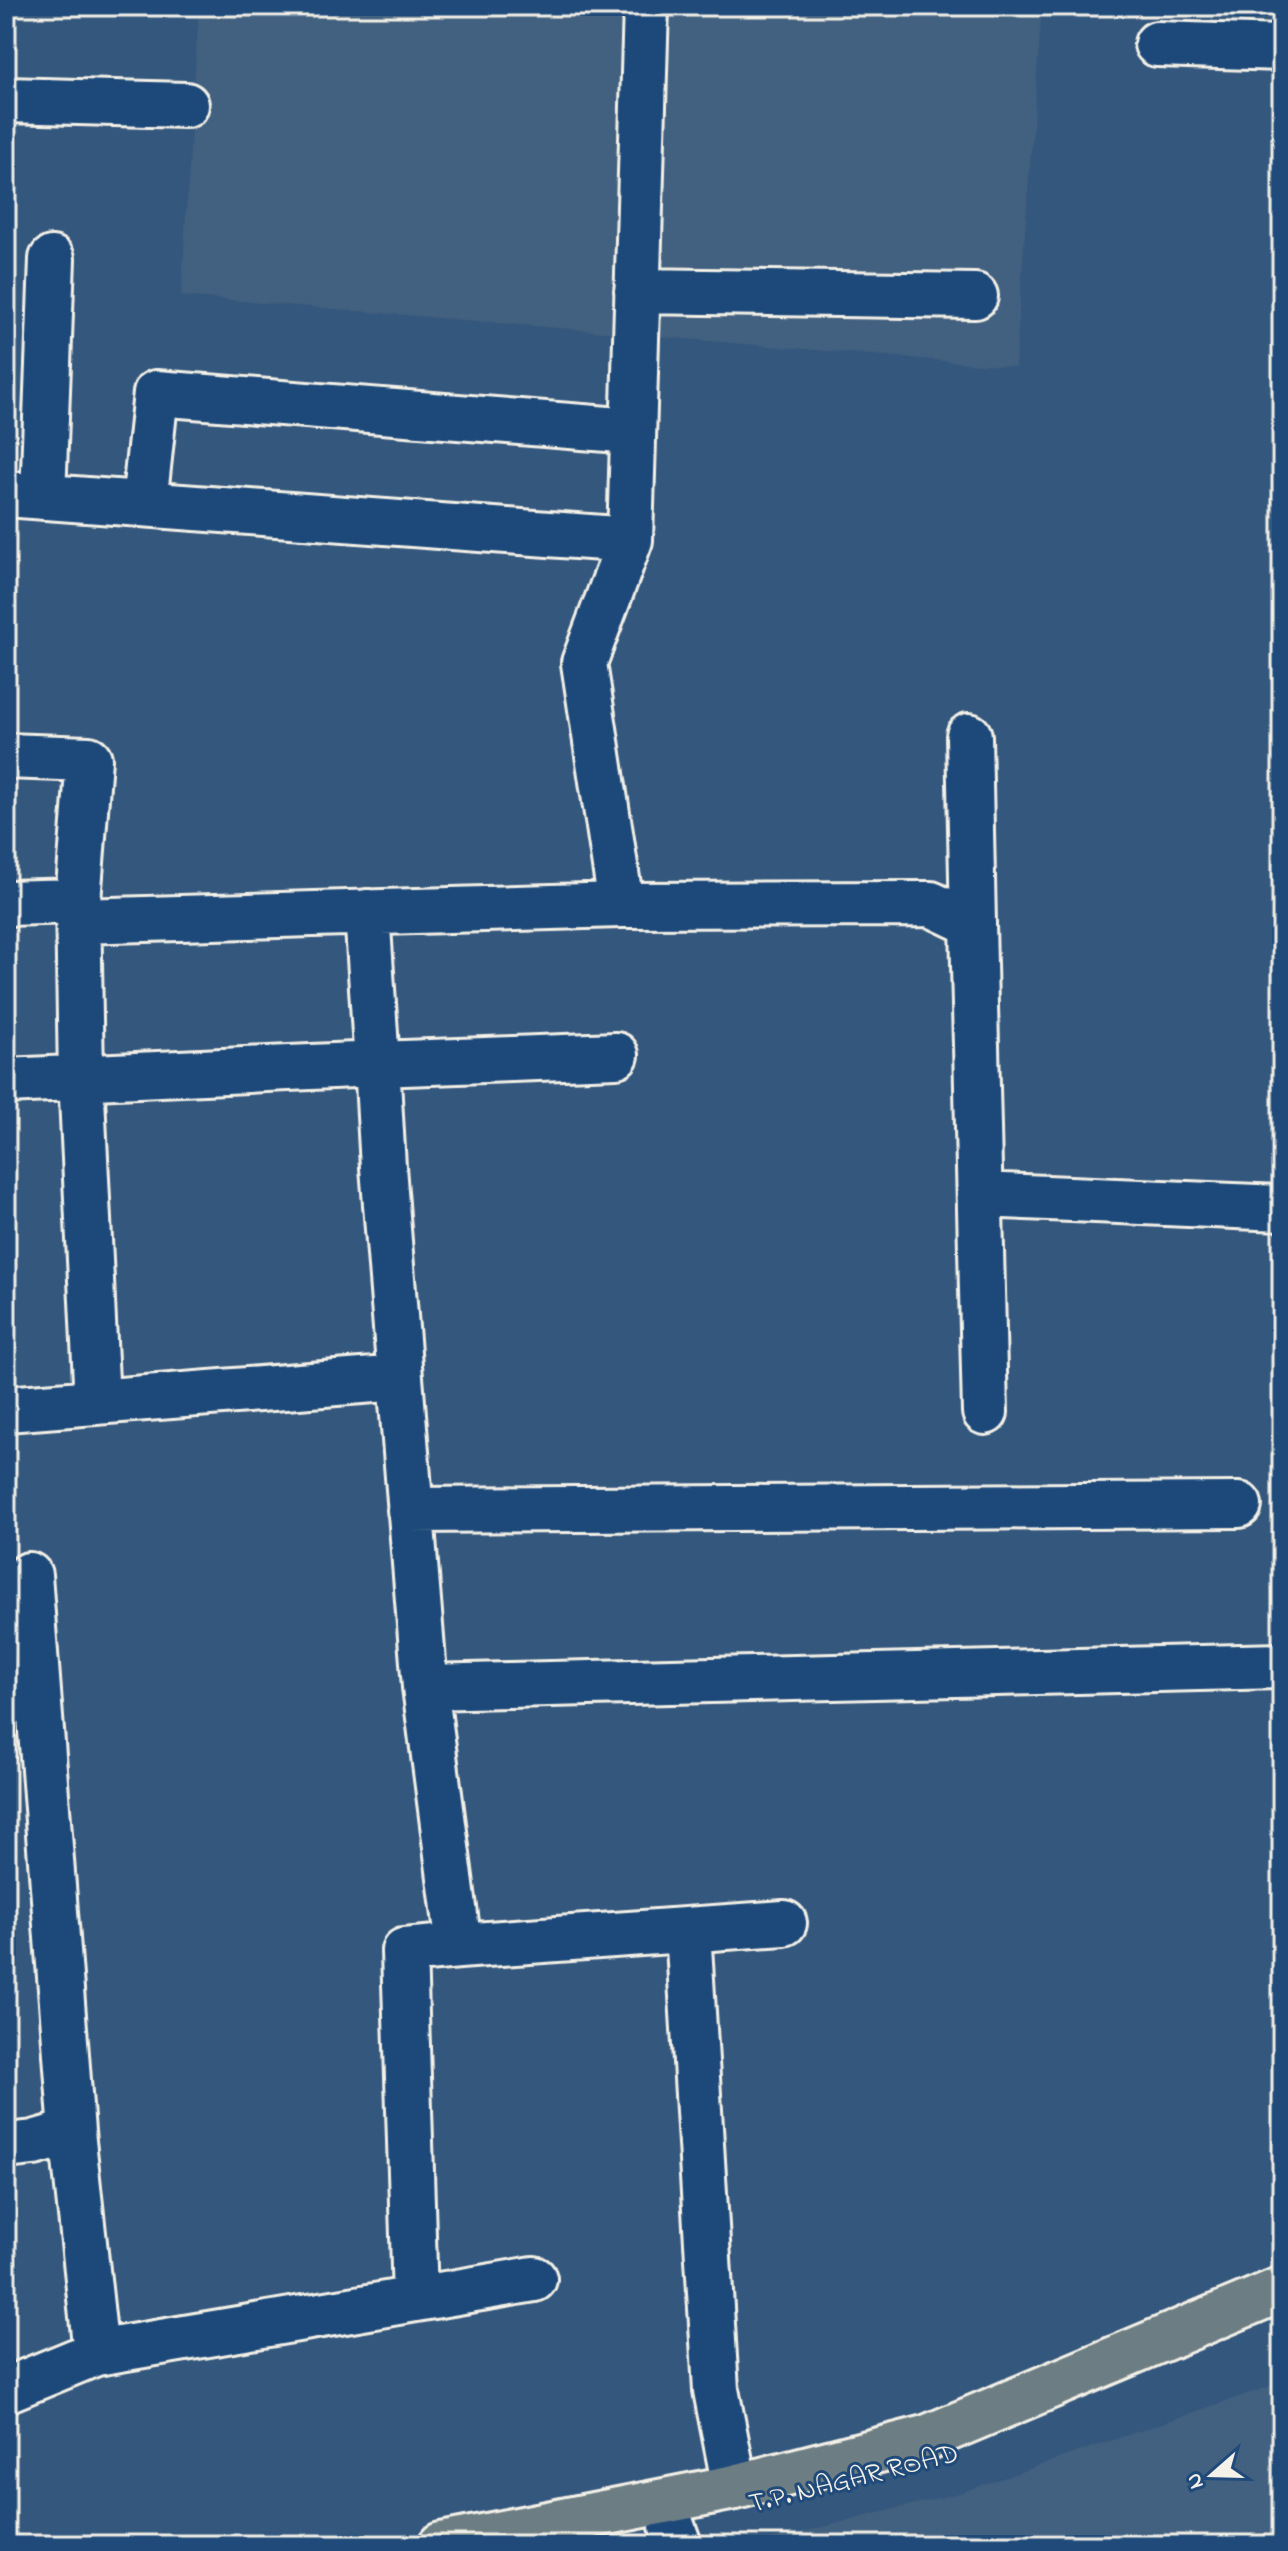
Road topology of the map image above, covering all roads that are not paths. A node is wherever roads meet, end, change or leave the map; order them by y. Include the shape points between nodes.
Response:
1 (646, 6) edge
2 (1157, 44) dead end
3 (1282, 48) edge
4 (6, 100) edge
5 (186, 105) dead end
6 (52, 259) dead end
7 (637, 291) junction
8 (975, 296) dead end
9 (633, 431) junction
10 (25, 496) edge
11 (144, 504) junction
12 (630, 540) junction
13 (969, 736) dead end
14 (6, 756) edge
15 (6, 903) edge
16 (621, 905) junction
17 (78, 911) junction
18 (367, 912) junction
19 (973, 924) junction
20 (616, 1055) dead end
21 (377, 1064) junction
22 (81, 1077) junction
23 (6, 1081) edge
24 (980, 1195) junction
25 (1282, 1208) edge
26 (400, 1378) junction
27 (97, 1402) junction
28 (6, 1409) edge
29 (985, 1412) dead end
30 (1239, 1505) dead end
31 (410, 1510) junction
32 (29, 1575) dead end
33 (1282, 1666) edge
34 (425, 1687) junction
35 (784, 1923) dead end
36 (688, 1930) junction
37 (459, 1946) junction
38 (72, 2132) junction
39 (6, 2146) edge
40 (534, 2279) dead end
41 (1282, 2289) edge
42 (415, 2299) junction
43 (1282, 2320) edge
44 (96, 2353) junction
45 (6, 2390) edge
46 (735, 2487) junction
47 (675, 2536) edge
48 (441, 2545) edge
49 (595, 2545) edge

1 - 7 street
2 - 3 street
4 - 5 street
6 - 10 street
7 - 8 street
7 - 9 street
9 - 11 street via 156,393
9 - 12 street
10 - 11 street
11 - 12 street
12 - 16 street via 584,663
13 - 19 street
14 - 17 street via 89,759
15 - 17 street
16 - 18 street
16 - 19 street via 931,904
17 - 18 street
17 - 22 street
18 - 21 street
19 - 24 street
20 - 21 street
21 - 22 street
21 - 26 street
22 - 23 street
22 - 27 street
24 - 25 street
24 - 29 street
26 - 27 street
26 - 31 street
27 - 28 street
30 - 31 street
31 - 34 street
32 - 38 street
33 - 34 street
34 - 37 street
35 - 36 street
36 - 37 street
36 - 46 street via 716,2390
37 - 42 street via 404,1951
38 - 39 street
38 - 44 street
40 - 42 street
41 - 46 main road via 926,2438
42 - 44 street
43 - 47 main road, T.P. NAGAR ROAD via 948,2460
44 - 45 street
46 - 48 main road
47 - 49 main road, T.P. NAGAR ROAD

